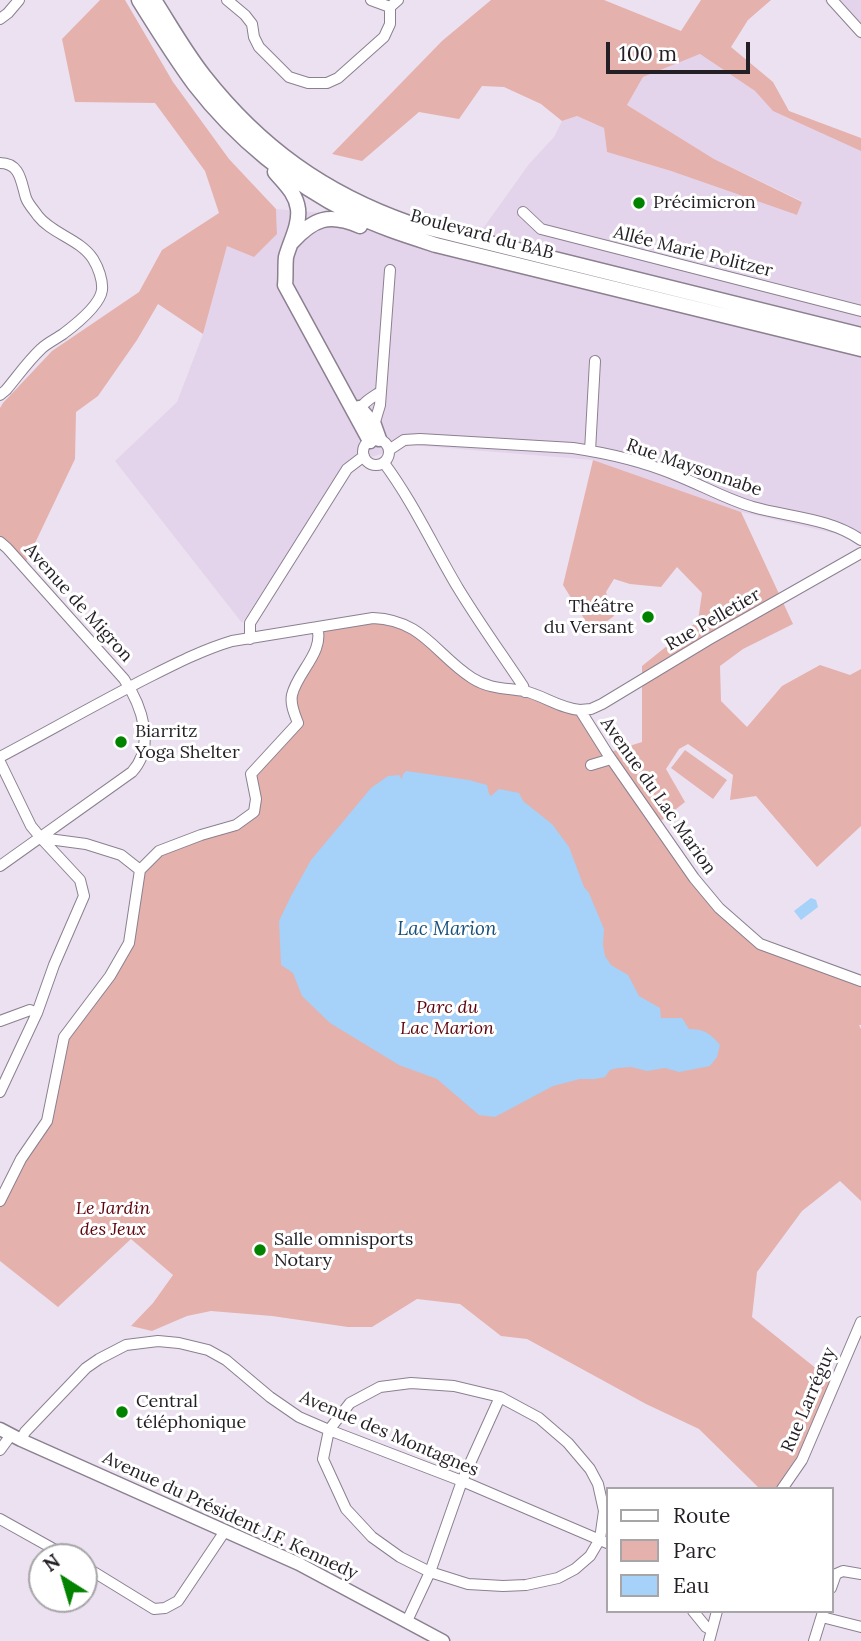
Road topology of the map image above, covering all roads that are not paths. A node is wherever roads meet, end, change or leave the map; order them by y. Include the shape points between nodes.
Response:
1 (19, 0) edge
2 (139, 0) edge
3 (154, 0) edge
4 (227, 0) edge
5 (371, 0) edge
6 (832, 0) edge
7 (394, 3) edge
8 (0, 19) edge
9 (861, 32) edge
10 (270, 161) junction
11 (0, 163) edge
12 (523, 212) dead end
13 (291, 243) junction
14 (436, 246) junction
15 (390, 270) dead end
16 (861, 311) edge
17 (861, 335) edge
18 (861, 349) edge
19 (595, 360) dead end
20 (380, 391) junction
21 (3, 393) edge
22 (359, 414) junction
23 (378, 439) junction
24 (590, 451) junction
25 (364, 456) junction
26 (384, 463) junction
27 (861, 540) edge
28 (0, 542) edge
29 (861, 553) edge
30 (317, 627) junction
31 (250, 639) junction
32 (129, 687) junction
33 (525, 692) junction
34 (580, 710) junction
35 (611, 759) junction
36 (0, 760) edge
37 (591, 765) dead end
38 (41, 838) junction
39 (0, 866) edge
40 (140, 870) junction
41 (861, 981) edge
42 (37, 1013) junction
43 (0, 1021) edge
44 (0, 1091) edge
45 (0, 1201) edge
46 (861, 1322) edge
47 (500, 1397) junction
48 (328, 1430) junction
49 (11, 1435) edge
50 (0, 1450) edge
51 (462, 1481) junction
52 (783, 1487) edge
53 (0, 1518) edge
54 (225, 1531) junction
55 (604, 1541) edge
56 (44, 1543) edge
57 (430, 1572) junction
58 (861, 1574) edge
59 (98, 1575) edge
60 (833, 1582) edge
61 (695, 1613) edge
62 (716, 1613) edge
63 (823, 1614) edge
64 (407, 1621) junction
65 (861, 1627) edge
66 (712, 1630) junction
67 (443, 1641) edge
68 (709, 1641) edge
69 (814, 1641) edge

1 - 8 street
2 - 10 main road, Boulevard du BAB via 195,85
3 - 17 main road, Boulevard du BAB via 203,75 246,124 307,174 355,201 409,223
4 - 7 street via 252,24 259,47 289,77 308,83 338,78 384,37
5 - 7 street
6 - 9 street
10 - 13 main road via 298,209
10 - 14 main road, Boulevard du BAB via 352,214
11 - 21 street via 15,168 26,200 43,223 92,257 102,289 83,317 39,350
12 - 16 street, Allée Marie Politzer via 541,229
13 - 14 main road via 303,230 332,218
13 - 22 main road via 285,285
14 - 18 main road, Boulevard du BAB
15 - 20 street
19 - 24 street
20 - 22 street
20 - 23 street
22 - 23 main road
23 - 24 street, Rue Maysonnabe
23 - 25 street via 364,447
23 - 26 street via 389,457
24 - 27 street, Rue Maysonnabe via 648,465 752,507 845,530
25 - 26 street via 372,465
25 - 31 street via 347,469 250,623
26 - 33 street
28 - 32 street, Avenue de Migron
29 - 34 street, Rue Pelletier via 602,704
30 - 31 street, Avenue du Lac Marion
30 - 33 street, Avenue du Lac Marion via 373,618 397,621 420,633 473,679
30 - 40 street via 318,645 292,696 298,723 251,774 254,811 236,825 159,850
31 - 32 street, Avenue du Lac Marion via 213,646
32 - 36 street, Avenue du Lac Marion
32 - 38 street, Avenue de Migron via 145,728 139,765
33 - 34 street, Avenue du Lac Marion
34 - 35 street, Avenue du Lac Marion
35 - 37 street
35 - 41 street, Avenue du Lac Marion via 719,908 760,944
36 - 38 street
38 - 39 street, Avenue de Migron
38 - 40 street via 121,855
38 - 42 street via 80,880 84,896
40 - 45 street via 129,943 64,1037 47,1121
42 - 43 street via 30,1010
42 - 44 street
46 - 52 street, Rue Larréguy via 803,1460
47 - 48 street via 454,1386 411,1383 380,1387 350,1403
47 - 51 street
47 - 55 street via 539,1419 590,1469 604,1511
48 - 49 street, Avenue des Montagnes via 270,1397 208,1350 158,1341 126,1345 86,1368 25,1432
48 - 51 street, Avenue des Montagnes
48 - 57 street via 323,1459 346,1509 372,1537
49 - 50 street
49 - 54 street, Avenue du Président J.F. Kennedy
51 - 55 street, Avenue des Montagnes
51 - 57 street
53 - 56 street
54 - 59 street via 178,1601 165,1608 154,1609
54 - 64 street, Avenue du Président J.F. Kennedy
55 - 57 street via 575,1569 526,1585 468,1584
57 - 64 street
58 - 60 street via 843,1571
61 - 66 street
62 - 66 street
63 - 65 street
63 - 69 street
64 - 67 street, Avenue du Président J.F. Kennedy
66 - 68 street

